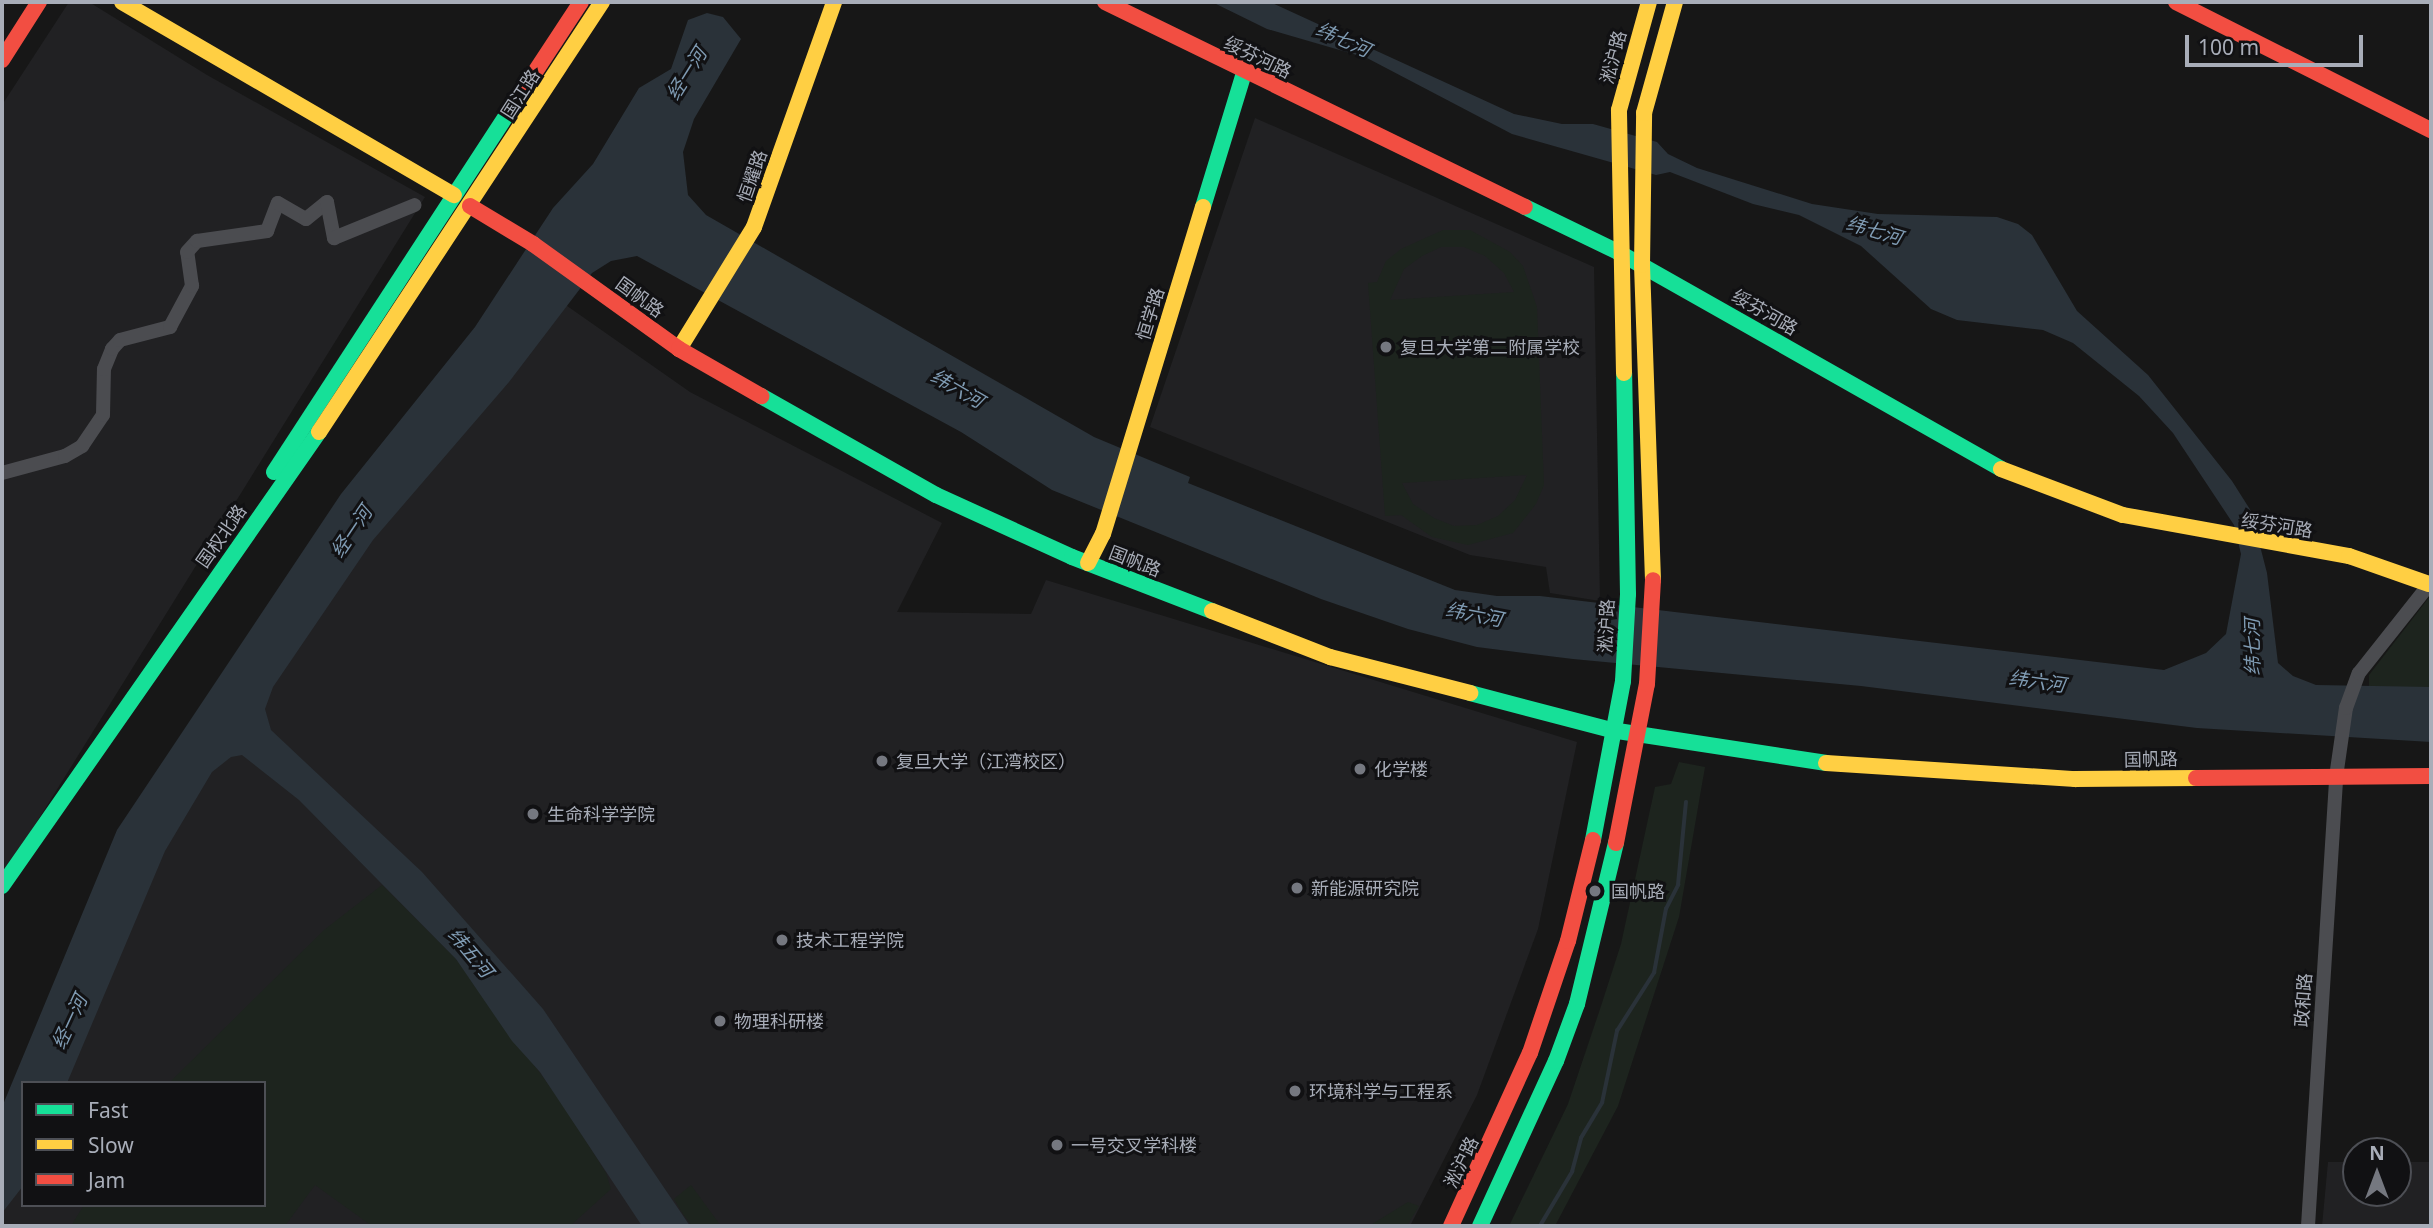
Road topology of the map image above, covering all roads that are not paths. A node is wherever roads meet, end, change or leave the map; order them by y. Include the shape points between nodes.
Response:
1 (39, 2) edge
2 (122, 2) edge
3 (581, 2) edge
4 (602, 2) edge
5 (834, 2) edge
6 (1105, 2) edge
7 (1650, 2) edge
8 (1675, 2) edge
9 (2176, 2) edge
10 (2, 60) edge
11 (1244, 73) junction
12 (2431, 130) edge
13 (454, 195) junction
14 (415, 205) dead end
15 (470, 206) junction
16 (1618, 252) junction
17 (1642, 265) junction
18 (679, 349) junction
19 (2, 473) edge
20 (1088, 563) junction
21 (2430, 583) edge
22 (1611, 730) junction
23 (1634, 734) junction
24 (2431, 776) edge
25 (2336, 777) junction
26 (2, 872) edge
27 (2, 886) edge
28 (1451, 1226) edge
29 (1480, 1226) edge
30 (2308, 1226) edge

1 - 10 street
2 - 13 street, 国帆路
3 - 13 street, 国江路
4 - 15 street, 国江路
5 - 18 street, 恒耀路 via 754,227
6 - 11 street, 绥芬河路
7 - 16 street, 淞沪路 via 1619,110
8 - 17 street via 1644,113
9 - 12 street
11 - 16 street, 绥芬河路 via 1482,182
11 - 20 street, 恒学路 via 1107,521
13 - 15 street, 国帆路
13 - 26 street, 国权北路 via 363,341
14 - 19 street via 334,238 327,202 306,219 278,203 267,231 197,241 187,252 192,286 170,327 120,340 112,349 104,369 103,415 82,446 65,456
15 - 18 street, 国帆路 via 533,244
15 - 27 street, 国权北路 via 382,342
16 - 17 street, 绥芬河路
16 - 22 street, 淞沪路 via 1628,594 1622,681
17 - 21 street, 绥芬河路 via 2008,473 2123,515 2349,556
17 - 23 street via 1653,595 1647,684
18 - 20 street, 国帆路 via 936,495
20 - 22 street, 国帆路 via 1330,657
21 - 25 street, 政和路 via 2359,673 2346,708
22 - 23 street, 国帆路
22 - 28 street, 淞沪路 via 1584,885 1550,998 1512,1097
23 - 25 street, 国帆路 via 1841,765 1960,776
23 - 29 street via 1607,887 1577,1004 1556,1061
24 - 25 street, 国帆路
25 - 30 street, 政和路

